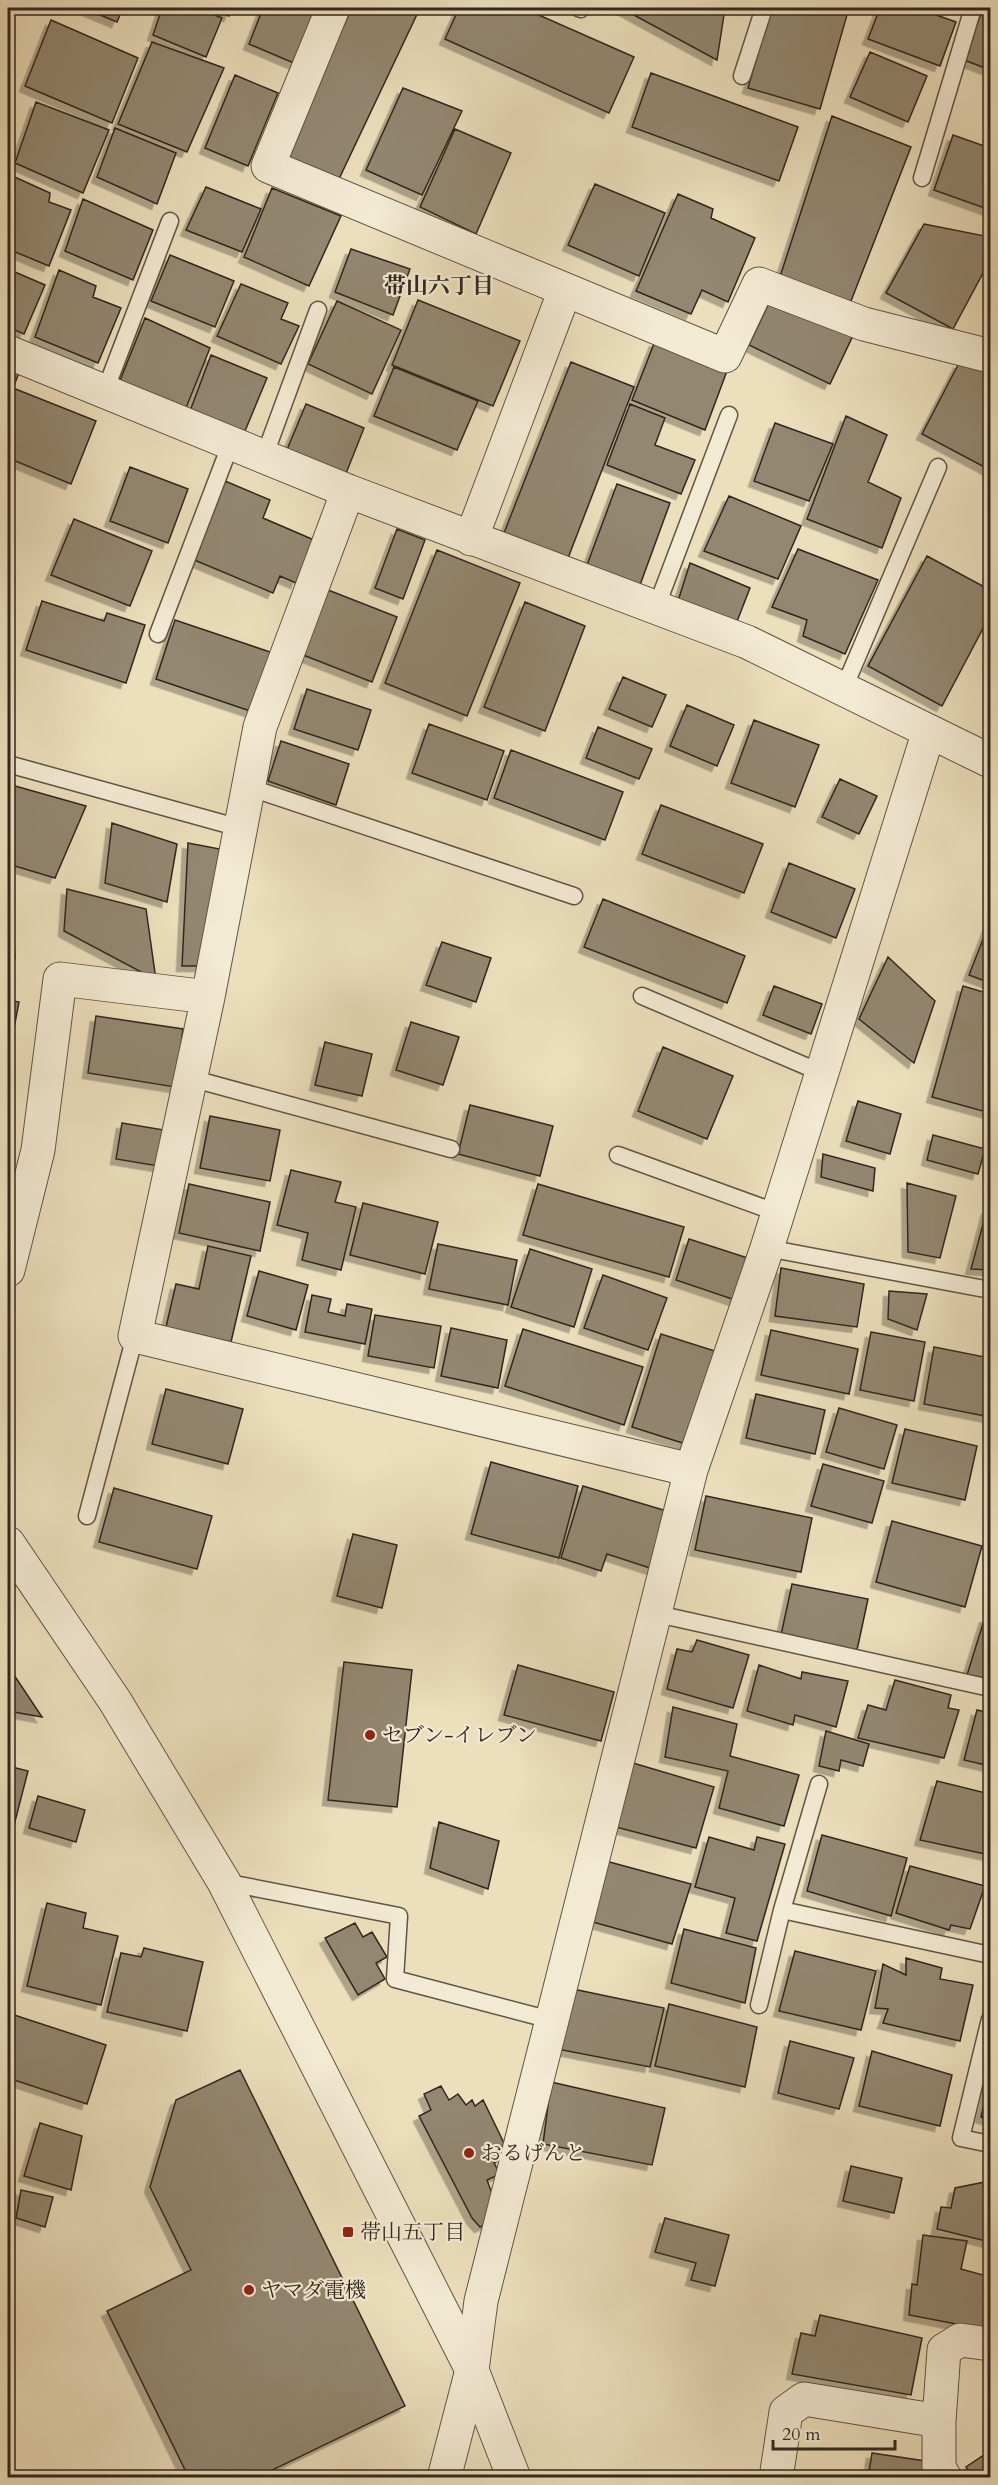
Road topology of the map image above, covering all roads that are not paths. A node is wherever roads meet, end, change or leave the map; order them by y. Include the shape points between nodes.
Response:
1 (333, 8) edge
2 (764, 8) edge
3 (973, 8) edge
4 (742, 76) dead end
5 (922, 178) dead end
6 (170, 221) dead end
7 (565, 290) junction
8 (318, 310) dead end
9 (8, 352) edge
10 (990, 356) edge
11 (105, 391) junction
12 (729, 415) dead end
13 (231, 443) junction
14 (264, 457) junction
15 (938, 467) dead end
16 (348, 491) junction
17 (471, 539) junction
18 (656, 608) junction
19 (158, 634) dead end
20 (844, 688) junction
21 (929, 731) junction
22 (990, 761) edge
23 (8, 764) edge
24 (248, 787) junction
25 (240, 828) junction
26 (574, 896) dead end
27 (642, 996) dead end
28 (208, 997) junction
29 (822, 1073) junction
30 (190, 1078) junction
31 (451, 1149) dead end
32 (618, 1155) dead end
33 (778, 1213) junction
34 (767, 1248) junction
35 (8, 1270) edge
36 (990, 1290) edge
37 (135, 1336) junction
38 (691, 1470) junction
39 (87, 1516) dead end
40 (8, 1543) edge
41 (653, 1612) junction
42 (990, 1688) edge
43 (819, 1784) dead end
44 (224, 1882) junction
45 (782, 1910) junction
46 (990, 1955) edge
47 (759, 2005) dead end
48 (990, 2019) edge
49 (551, 2020) junction
50 (990, 2144) edge
51 (990, 2344) edge
52 (472, 2370) junction
53 (939, 2421) junction
54 (444, 2478) edge
55 (514, 2478) edge
56 (776, 2478) edge
57 (945, 2478) edge

1 - 7 street via 268,166
2 - 4 lane
3 - 5 lane
6 - 11 lane
7 - 10 street via 725,356 759,284 864,324
7 - 17 street
8 - 14 lane
9 - 11 street
11 - 13 street
12 - 18 lane
13 - 14 street
13 - 19 lane
14 - 16 street
15 - 20 lane
16 - 17 street
16 - 24 street via 260,727
17 - 18 street
18 - 20 street via 747,642
20 - 21 street
21 - 22 street
21 - 29 street
23 - 25 lane
24 - 25 street
24 - 26 lane
25 - 28 street
27 - 29 lane
28 - 30 street
28 - 35 street via 60,979 38,1150
29 - 33 street
30 - 31 lane
30 - 37 street
32 - 33 lane
33 - 34 street
34 - 36 lane
34 - 38 street
37 - 38 street
37 - 39 lane
38 - 41 street
40 - 44 street via 115,1701
41 - 42 lane
41 - 49 street
43 - 45 lane
44 - 49 lane via 399,1916 395,1978
44 - 52 street
45 - 46 lane
45 - 47 lane
48 - 50 lane via 961,2138
49 - 52 street via 481,2301
51 - 53 street via 960,2340 944,2350
52 - 54 street
52 - 55 street
53 - 56 street via 804,2399 786,2412
53 - 57 street via 939,2469

